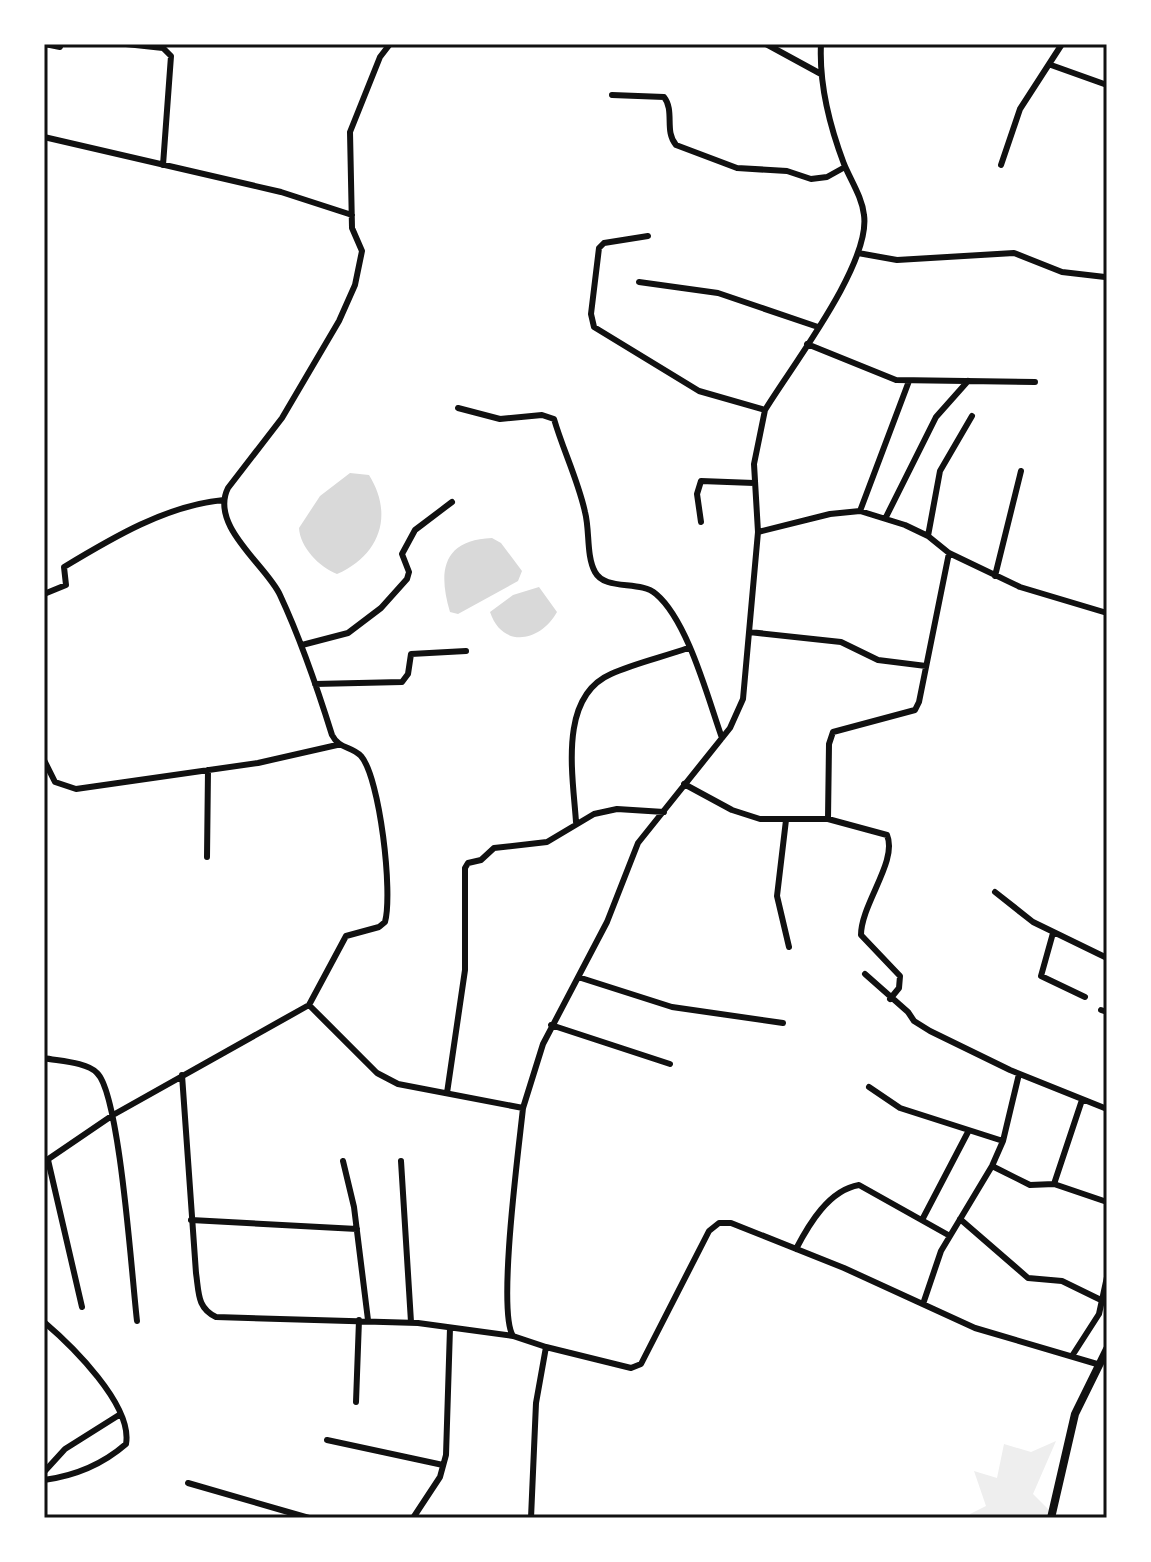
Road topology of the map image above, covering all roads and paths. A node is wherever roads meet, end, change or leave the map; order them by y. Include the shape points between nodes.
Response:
1 (45, 44) edge
2 (126, 44) edge
3 (390, 44) edge
4 (766, 44) edge
5 (821, 44) edge
6 (1062, 44) edge
7 (60, 47) dead end
8 (1051, 65) junction
9 (821, 74) junction
10 (1107, 85) edge
11 (612, 95) dead end
12 (44, 137) edge
13 (163, 165) junction
14 (1001, 165) dead end
15 (845, 167) junction
16 (352, 215) junction
17 (648, 236) dead end
18 (858, 253) junction
19 (1105, 277) edge
20 (639, 282) dead end
21 (818, 327) junction
22 (807, 344) junction
23 (909, 381) junction
24 (968, 381) junction
25 (1035, 382) dead end
26 (458, 408) dead end
27 (765, 410) junction
28 (972, 416) dead end
29 (1021, 471) dead end
30 (754, 483) junction
31 (224, 500) junction
32 (452, 502) dead end
33 (860, 511) junction
34 (886, 517) junction
35 (701, 522) dead end
36 (758, 532) junction
37 (928, 536) junction
38 (949, 553) junction
39 (995, 576) junction
40 (44, 594) edge
41 (1107, 613) edge
42 (749, 632) junction
43 (302, 645) junction
44 (688, 648) junction
45 (466, 651) dead end
46 (926, 666) junction
47 (315, 684) junction
48 (722, 738) junction
49 (337, 745) junction
50 (44, 760) edge
51 (208, 770) junction
52 (684, 784) junction
53 (664, 812) junction
54 (828, 819) junction
55 (786, 820) junction
56 (576, 822) junction
57 (207, 857) dead end
58 (995, 892) dead end
59 (1053, 933) junction
60 (789, 947) dead end
61 (1106, 954) edge
62 (865, 974) dead end
63 (578, 977) junction
64 (1085, 997) dead end
65 (890, 999) junction
66 (309, 1005) junction
67 (783, 1023) dead end
68 (551, 1025) junction
69 (44, 1058) edge
70 (670, 1064) dead end
71 (1019, 1074) junction
72 (182, 1075) junction
73 (869, 1087) dead end
74 (447, 1093) junction
75 (1082, 1100) junction
76 (523, 1108) junction
77 (1107, 1109) edge
78 (113, 1115) junction
79 (968, 1132) junction
80 (1003, 1141) junction
81 (46, 1161) edge
82 (343, 1161) dead end
83 (401, 1161) dead end
84 (992, 1166) junction
85 (1054, 1184) junction
86 (1107, 1202) edge
87 (960, 1219) junction
88 (191, 1220) junction
89 (922, 1220) junction
90 (357, 1229) junction
91 (950, 1236) junction
92 (796, 1249) junction
93 (1107, 1277) edge
94 (1103, 1301) junction
95 (923, 1304) junction
96 (82, 1307) dead end
97 (359, 1320) junction
98 (368, 1320) junction
99 (137, 1321) dead end
100 (44, 1322) edge
101 (411, 1322) junction
102 (450, 1328) junction
103 (513, 1336) junction
104 (546, 1347) junction
105 (1107, 1349) edge
106 (1072, 1356) junction
107 (1097, 1364) junction
108 (356, 1402) dead end
109 (119, 1415) junction
110 (327, 1440) dead end
111 (443, 1465) junction
112 (44, 1472) edge
113 (44, 1480) edge
114 (188, 1483) dead end
115 (309, 1518) edge
116 (413, 1518) edge
117 (531, 1518) edge
118 (1051, 1518) edge

1 - 7 street
2 - 13 street via 163,48 171,56
3 - 16 street via 350,132
4 - 9 street
5 - 9 street
6 - 8 street
8 - 10 street
8 - 14 street via 1020,109
9 - 15 street
11 - 15 street via 664,97 670,138 676,145 737,168 787,171 811,179
12 - 13 street
13 - 16 street via 281,192
15 - 18 street via 865,218
16 - 31 street via 361,262 339,321 282,418
17 - 27 street via 599,248 594,327 699,391
18 - 19 street via 897,260 1014,253 1062,272
18 - 21 street
20 - 21 street via 718,293
21 - 22 street
22 - 23 street via 881,376
22 - 27 street
23 - 24 street
23 - 33 street
24 - 25 street
24 - 34 street via 936,417
26 - 44 street via 500,419 554,419 585,510 595,573 603,581 634,584 660,597
27 - 30 street
28 - 37 street via 940,471
29 - 39 street
30 - 35 street via 701,481
30 - 36 street
31 - 40 street via 194,502 132,529 64,567 66,585
31 - 43 street via 226,517 249,557 279,592
32 - 43 street via 415,530 402,554 407,579 381,608 348,633
33 - 34 street
33 - 36 street
34 - 37 street
36 - 42 street
37 - 38 street
38 - 39 street
38 - 46 street
39 - 41 street
42 - 46 street via 841,642 878,660
42 - 48 street via 743,699
43 - 47 street
44 - 48 street
44 - 56 street via 608,675 589,689 576,714
45 - 47 street via 411,654 402,682
46 - 54 street via 915,710 833,732
47 - 49 street
48 - 52 street
49 - 51 street
49 - 66 street via 359,754 367,767 388,875 387,915 379,927 346,936
50 - 51 street via 55,782 76,789
51 - 57 street
52 - 53 street
52 - 55 street via 732,810
53 - 56 street via 617,809
53 - 63 street via 638,843
54 - 55 street
54 - 65 street via 887,835 890,843 861,929 865,941 900,976
55 - 60 street via 777,896
56 - 74 street via 547,842 494,848 465,868 465,970
58 - 59 street
59 - 61 street
59 - 64 street via 1041,976
62 - 65 street
63 - 67 street via 672,1007
63 - 68 street
65 - 71 street via 930,1031
66 - 72 street
66 - 74 street via 377,1073 398,1084
68 - 70 street
68 - 76 street
69 - 78 street via 96,1071
71 - 75 street
71 - 80 street
72 - 78 street
72 - 88 street
73 - 79 street via 900,1108
74 - 76 street
75 - 77 street
75 - 85 street
76 - 103 street via 509,1254 508,1325
78 - 81 street
78 - 99 street
79 - 80 street
79 - 89 street
80 - 84 street
81 - 96 street
82 - 90 street
83 - 101 street
84 - 85 street via 1030,1185
84 - 87 street
85 - 86 street
87 - 91 street
87 - 94 street via 1028,1278 1062,1281
88 - 90 street
88 - 97 street via 200,1303 207,1313
89 - 91 street
89 - 92 street via 865,1186 851,1186 813,1218
90 - 98 street
91 - 95 street
92 - 95 street
92 - 104 street via 719,1223 698,1250 641,1364 631,1368
93 - 94 street
94 - 106 street
95 - 106 street via 975,1328
97 - 98 street
97 - 108 street
98 - 101 street
100 - 109 street via 83,1357
101 - 102 street
102 - 103 street
102 - 111 street
103 - 104 street
104 - 117 street via 536,1403
105 - 107 street
106 - 107 street
107 - 118 street via 1075,1414
109 - 112 street via 65,1449
109 - 113 street via 126,1444 71,1476
110 - 111 street
111 - 116 street
114 - 115 street

